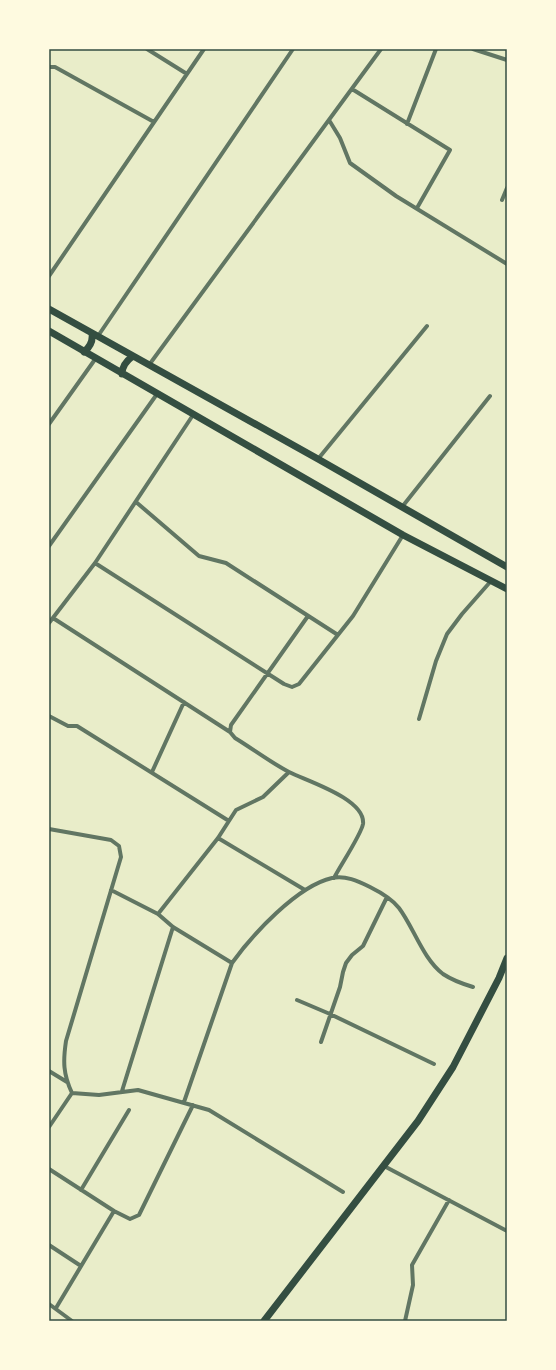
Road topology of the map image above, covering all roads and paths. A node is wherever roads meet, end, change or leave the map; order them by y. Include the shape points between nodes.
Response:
1 (147, 49) edge
2 (204, 49) edge
3 (293, 49) edge
4 (381, 49) edge
5 (436, 49) edge
6 (473, 49) edge
7 (507, 60) edge
8 (49, 67) edge
9 (187, 74) junction
10 (352, 89) junction
11 (329, 120) junction
12 (154, 122) junction
13 (407, 124) junction
14 (507, 188) edge
15 (502, 200) dead end
16 (416, 208) junction
17 (507, 264) edge
18 (49, 276) edge
19 (49, 309) edge
20 (427, 326) dead end
21 (49, 331) edge
22 (95, 335) junction
23 (84, 352) junction
24 (133, 356) junction
25 (96, 358) junction
26 (149, 366) junction
27 (122, 374) junction
28 (157, 394) junction
29 (490, 396) dead end
30 (193, 415) junction
31 (49, 424) edge
32 (318, 459) junction
33 (136, 502) junction
34 (402, 507) junction
35 (403, 535) junction
36 (49, 546) edge
37 (95, 563) junction
38 (507, 567) edge
39 (491, 581) junction
40 (507, 589) edge
41 (308, 616) junction
42 (53, 618) junction
43 (49, 623) edge
44 (338, 635) junction
45 (267, 674) junction
46 (184, 702) junction
47 (49, 716) edge
48 (419, 719) dead end
49 (230, 732) junction
50 (152, 772) junction
51 (289, 772) junction
52 (229, 821) junction
53 (49, 829) edge
54 (218, 838) junction
55 (334, 878) junction
56 (111, 890) junction
57 (305, 890) junction
58 (387, 897) junction
59 (158, 914) junction
60 (174, 927) junction
61 (507, 958) edge
62 (232, 963) junction
63 (473, 987) dead end
64 (297, 1000) dead end
65 (330, 1014) junction
66 (321, 1042) dead end
67 (434, 1064) dead end
68 (49, 1071) edge
69 (68, 1082) junction
70 (122, 1091) junction
71 (72, 1093) junction
72 (184, 1102) junction
73 (194, 1105) junction
74 (129, 1110) dead end
75 (49, 1127) edge
76 (384, 1166) junction
77 (49, 1170) edge
78 (80, 1190) junction
79 (343, 1192) dead end
80 (449, 1200) junction
81 (114, 1211) junction
82 (507, 1231) edge
83 (49, 1245) edge
84 (81, 1266) junction
85 (49, 1304) edge
86 (56, 1308) junction
87 (72, 1321) edge
88 (264, 1321) edge
89 (405, 1321) edge

1 - 9 street
2 - 9 street
3 - 22 street
4 - 10 street
5 - 13 street
6 - 7 street
8 - 12 street via 55,67
9 - 12 street
10 - 11 street
10 - 13 street
11 - 16 street via 350,163
11 - 26 street
12 - 18 street
13 - 16 street via 450,150
14 - 15 street
16 - 17 street
19 - 22 main road
20 - 32 street
21 - 23 main road
22 - 23 main road via 91,345
22 - 24 main road
23 - 25 main road
24 - 26 main road
24 - 27 main road via 125,363
25 - 27 main road
25 - 31 street
26 - 32 main road
27 - 28 main road
28 - 30 main road
28 - 36 street
29 - 34 street
30 - 33 street
30 - 35 main road
32 - 34 main road
33 - 37 street
33 - 41 street via 199,556 226,563
34 - 38 main road
35 - 39 main road
35 - 44 street via 354,616
37 - 42 street
37 - 45 street
39 - 40 main road
39 - 48 street via 446,634
41 - 44 street
41 - 45 street
42 - 43 street
42 - 46 street
44 - 45 street via 298,684 292,687
45 - 49 street via 231,725
46 - 49 street
46 - 50 street
47 - 50 street via 68,726 77,726
49 - 51 street via 235,738
50 - 52 street
51 - 52 street via 263,798 236,810
51 - 55 street via 337,793 361,812 363,823 360,832
52 - 54 street
53 - 56 street via 111,840 119,846 121,856
54 - 57 street
54 - 59 street
55 - 57 street
55 - 58 street via 358,881
56 - 59 street
56 - 69 street via 66,1041 63,1060
57 - 62 street via 272,917
58 - 63 street via 399,908 432,963 442,973
58 - 65 street via 363,946 346,963
59 - 60 street
60 - 62 street
60 - 70 street
61 - 76 main road via 453,1067 418,1121
62 - 72 street
64 - 65 street
65 - 66 street
65 - 67 street
68 - 69 street
69 - 71 street
70 - 71 street via 99,1095
70 - 72 street via 138,1090
71 - 75 street
72 - 73 street
73 - 79 street via 209,1110
73 - 81 street via 139,1215 130,1219
74 - 78 street
76 - 80 street
76 - 88 main road
77 - 78 street
78 - 81 street
80 - 82 street
80 - 89 street via 414,1258 413,1285
81 - 84 street
83 - 84 street
84 - 86 street
85 - 86 street
86 - 87 street

